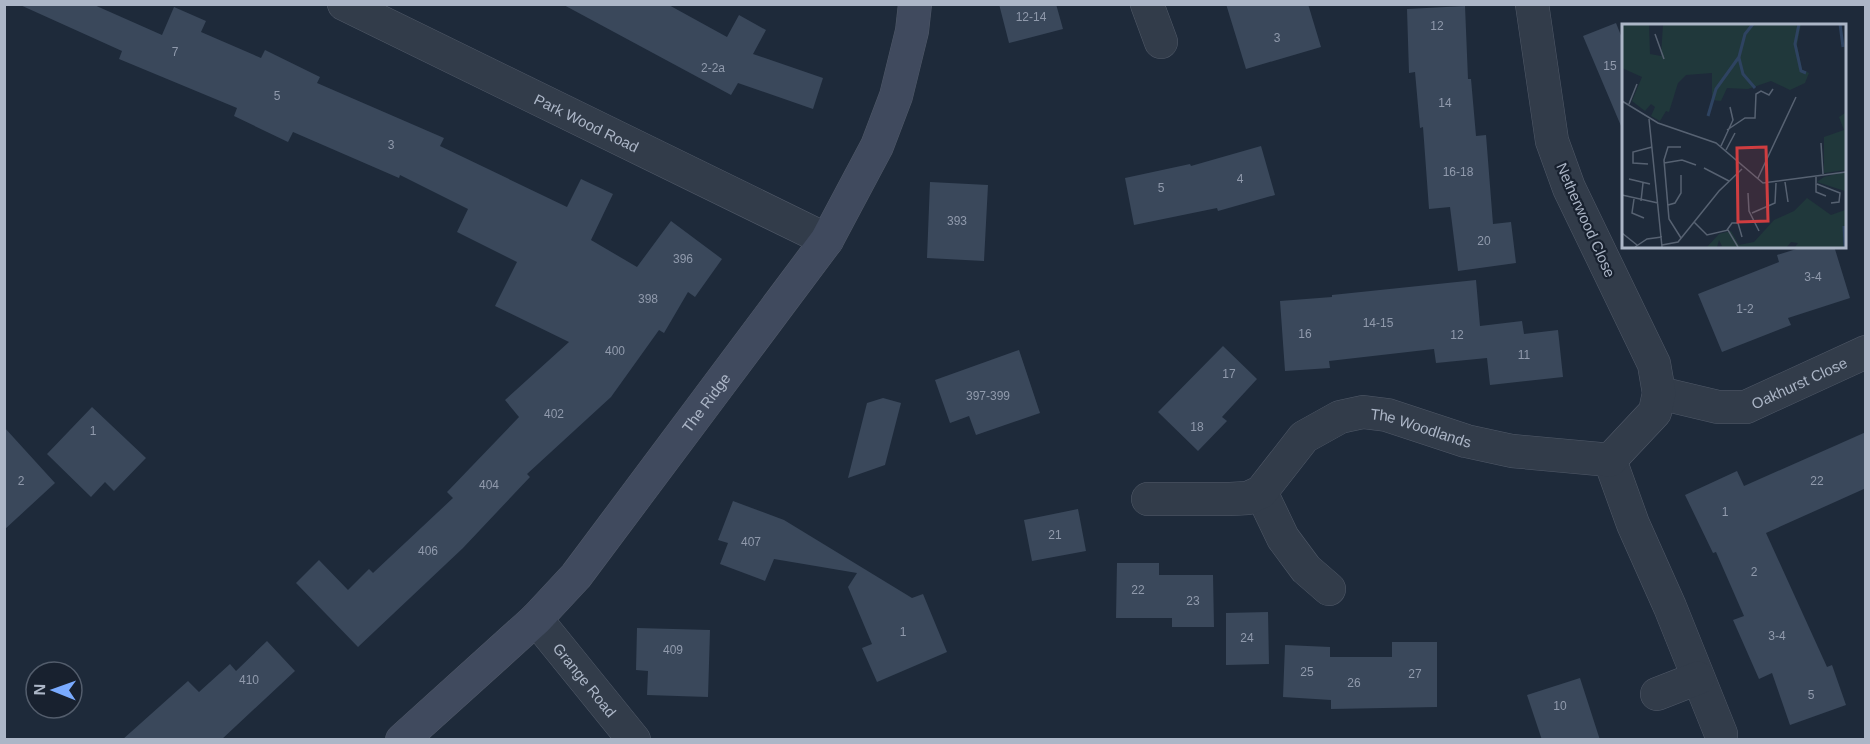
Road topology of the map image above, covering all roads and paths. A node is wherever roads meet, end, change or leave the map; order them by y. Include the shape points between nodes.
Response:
1 (344, 4) edge
2 (915, 4) edge
3 (1147, 4) edge
4 (1532, 4) edge
5 (1161, 42) dead end
6 (827, 240) junction
7 (1866, 352) edge
8 (1659, 393) junction
9 (1610, 460) junction
10 (1262, 492) junction
11 (1148, 499) dead end
12 (1329, 590) dead end
13 (536, 620) junction
14 (1698, 678) junction
15 (1657, 694) dead end
16 (1721, 734) dead end
17 (402, 740) edge
18 (633, 740) edge

1 - 6 street, Park Wood Road
2 - 6 main road, The Ridge via 896,96 877,146
3 - 5 street
4 - 8 street, Netherwood Close via 1552,141 1569,188 1654,364
6 - 13 main road, The Ridge via 576,576
7 - 8 street, Oakhurst Close via 1746,407 1718,406
8 - 9 street via 1655,412
9 - 10 street, The Woodlands via 1512,451 1466,441 1387,415 1363,412 1340,417 1304,437
9 - 14 street
10 - 11 street via 1248,498
10 - 12 street via 1283,538 1306,569
13 - 17 main road, The Ridge
13 - 18 street, Grange Road
14 - 15 street
14 - 16 street

